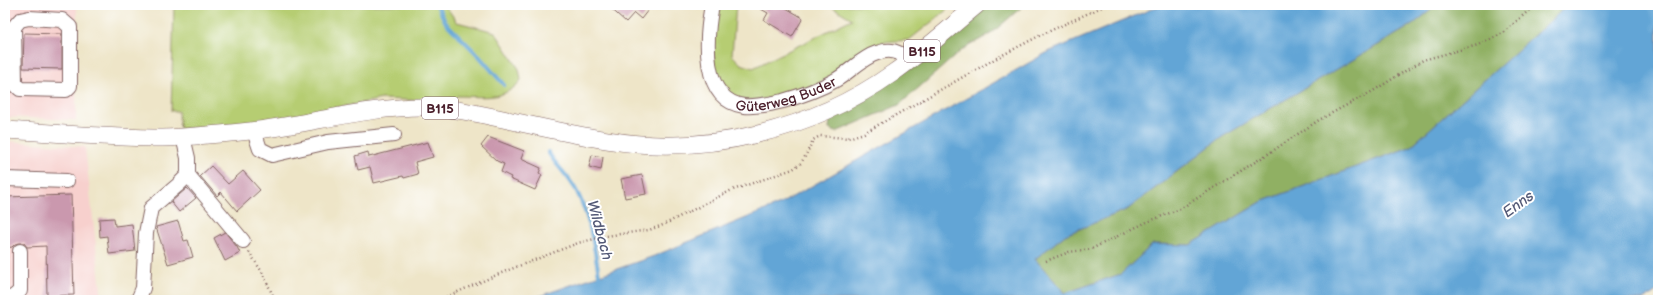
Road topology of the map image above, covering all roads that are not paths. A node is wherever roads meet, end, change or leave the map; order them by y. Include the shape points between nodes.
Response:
1 (712, 5) edge
2 (977, 5) edge
3 (29, 12) edge
4 (911, 60) junction
5 (5, 130) edge
6 (254, 131) junction
7 (394, 135) dead end
8 (183, 137) junction
9 (188, 175) junction
10 (5, 179) edge
11 (67, 181) dead end
12 (243, 241) road end
13 (20, 251) dead end
14 (5, 299) edge
15 (138, 300) edge

1 - 4 street, Güterweg Buder via 708,49 714,85 722,96 743,106 764,106 802,95 834,81 876,53 898,51
2 - 4 main road, B115
3 - 3 street via 14,27 15,84 20,89 66,90 70,86 70,27 62,20
4 - 6 main road, B115 via 864,91 832,108 771,130 704,143 644,144 611,141 462,110 427,107 384,109
5 - 8 main road, B115 via 102,136
6 - 7 street via 260,149 272,155 328,142
6 - 8 main road, B115
8 - 9 street via 188,158
9 - 12 street
9 - 15 street via 150,208 143,288
10 - 11 street
13 - 14 street via 20,291

